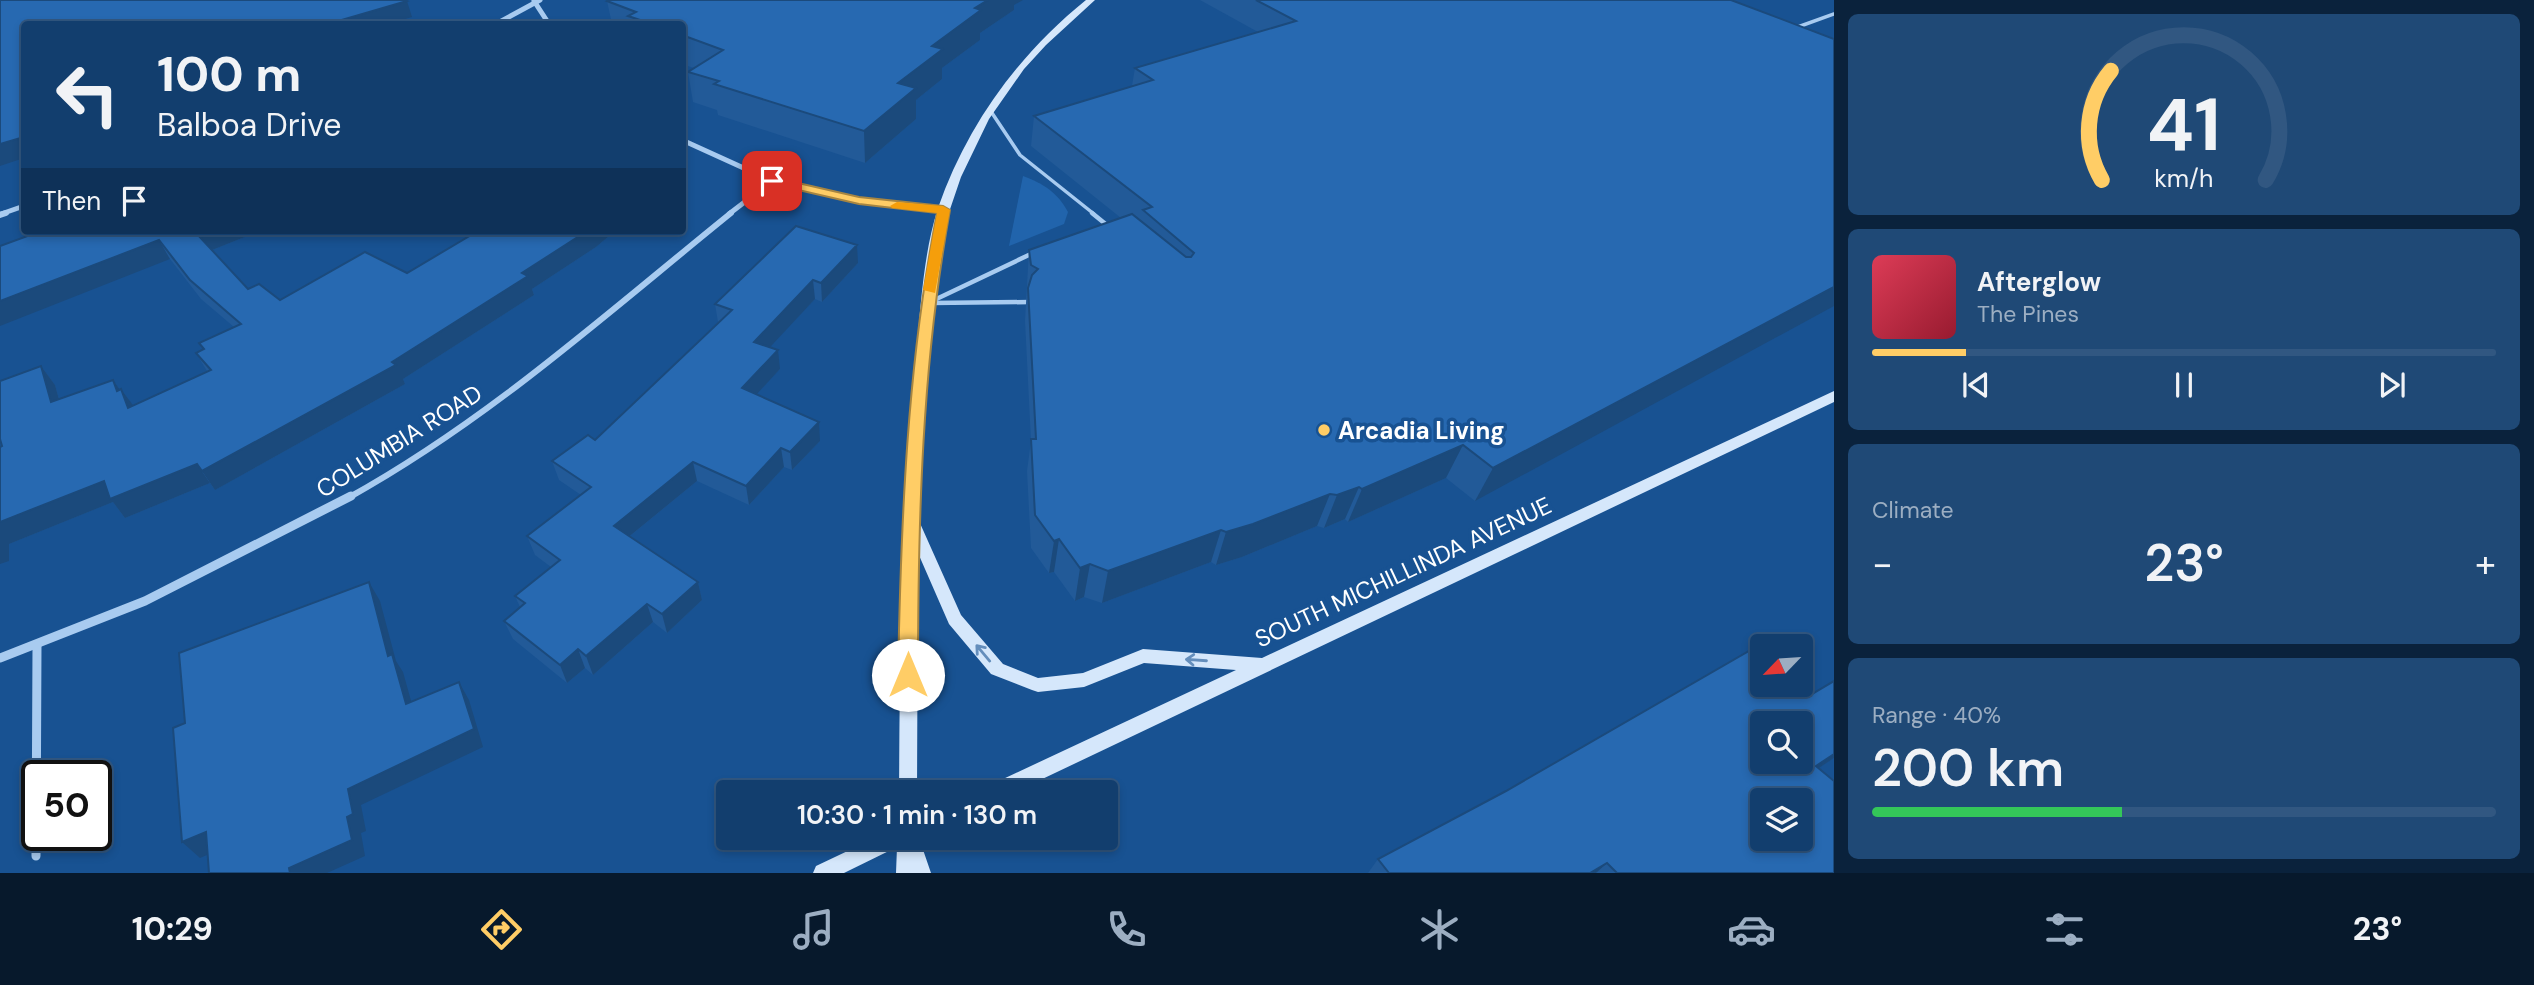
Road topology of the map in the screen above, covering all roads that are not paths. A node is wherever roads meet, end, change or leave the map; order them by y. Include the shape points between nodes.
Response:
1 (1091, 0) edge
2 (536, 1) edge
3 (1834, 14) edge
4 (501, 21) edge
5 (547, 21) edge
6 (1790, 30) edge
7 (989, 109) junction
8 (686, 142) edge
9 (772, 181) junction
10 (21, 207) edge
11 (943, 210) junction
12 (0, 215) edge
13 (1109, 225) junction
14 (1096, 230) edge
15 (1119, 234) edge
16 (1045, 249) edge
17 (1030, 302) edge
18 (928, 303) junction
19 (1834, 396) edge
20 (911, 522) junction
21 (37, 646) junction
22 (0, 658) edge
23 (1264, 665) junction
24 (908, 780) edge
25 (1021, 780) edge
26 (871, 850) edge
27 (907, 850) edge
28 (912, 850) edge
29 (36, 856) dead end
30 (823, 873) edge
31 (906, 873) edge
32 (921, 873) edge

1 - 7 main road via 1060,23 1025,60
2 - 4 street
2 - 5 street
3 - 6 lane
7 - 11 main road
7 - 13 lane via 1020,155
8 - 9 street
9 - 11 street via 859,201
9 - 21 street, COLUMBIA ROAD via 551,361 461,429 357,495 200,578
10 - 12 street
11 - 18 main road
13 - 14 lane
13 - 15 lane
16 - 18 lane
17 - 18 lane
18 - 20 main road
19 - 23 main road, SOUTH MICHILLINDA AVENUE
23 -> 20 main road via 1143,656 1084,680 1038,685 997,670 955,619
20 - 24 main road
21 - 22 street, COLUMBIA ROAD
21 - 29 street
23 - 25 main road, SOUTH MICHILLINDA AVENUE
26 - 30 main road
27 - 31 main road
28 - 32 main road

